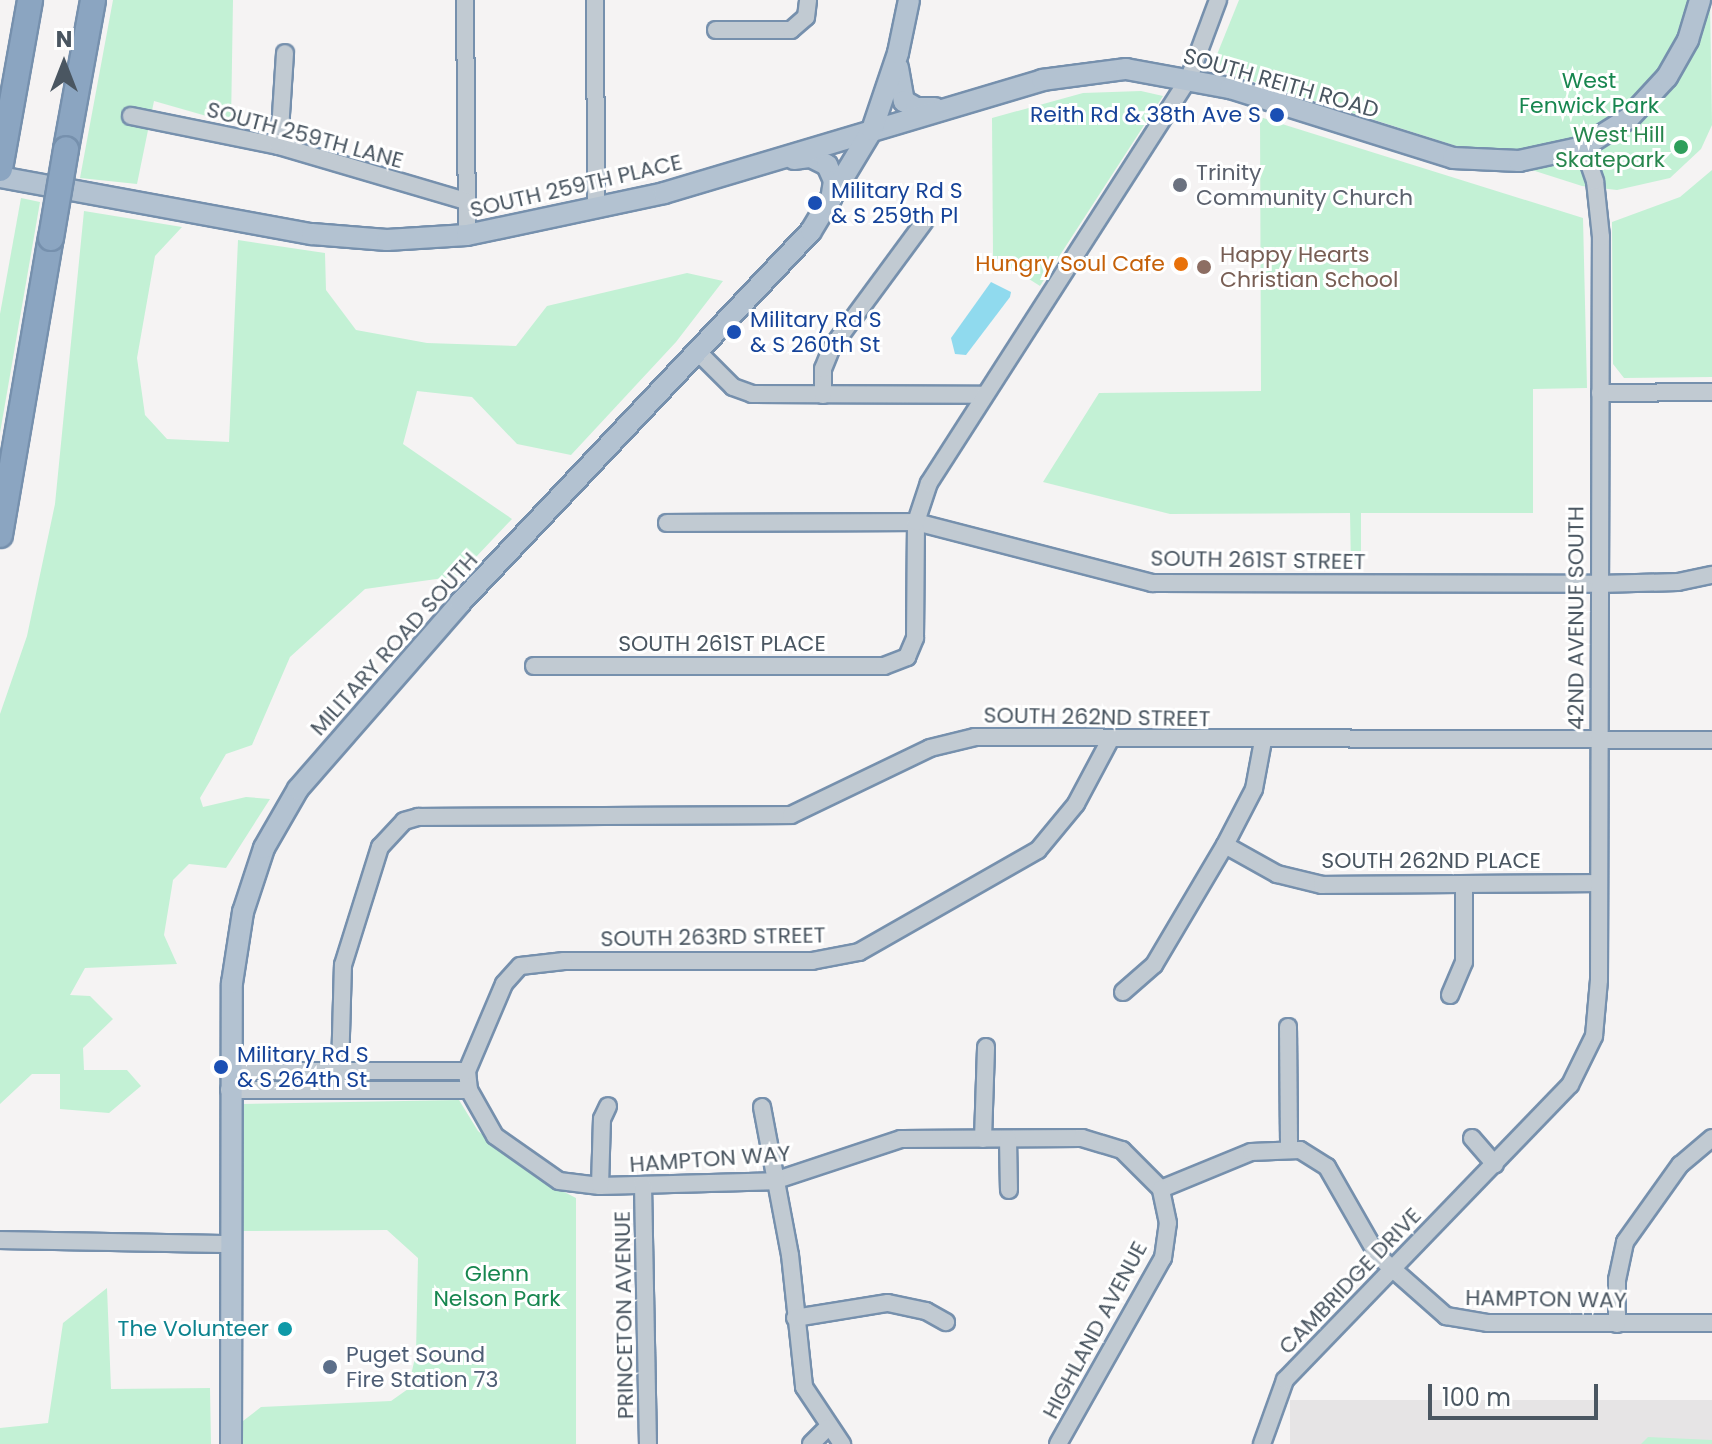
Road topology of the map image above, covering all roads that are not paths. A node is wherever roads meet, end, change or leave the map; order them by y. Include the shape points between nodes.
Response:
1 (30, 0) edge
2 (93, 0) edge
3 (465, 0) edge
4 (595, 0) edge
5 (808, 0) edge
6 (909, 0) edge
7 (1218, 0) edge
8 (1700, 0) edge
9 (716, 30) dead end
10 (285, 53) dead end
11 (898, 53) junction
12 (1189, 78) junction
13 (951, 107) junction
14 (131, 116) dead end
15 (872, 130) junction
16 (279, 146) junction
17 (1583, 147) junction
18 (759, 164) junction
19 (0, 169) edge
20 (0, 177) edge
21 (466, 201) junction
22 (831, 204) junction
23 (596, 209) junction
24 (924, 222) dead end
25 (467, 235) junction
26 (699, 353) junction
27 (1712, 392) edge
28 (1600, 393) junction
29 (823, 395) junction
30 (982, 395) junction
31 (916, 522) junction
32 (667, 523) dead end
33 (0, 535) edge
34 (1712, 575) edge
35 (1598, 584) junction
36 (534, 666) dead end
37 (1110, 740) junction
38 (1598, 740) junction
39 (1712, 740) edge
40 (1263, 741) junction
41 (1225, 845) junction
42 (1598, 883) junction
43 (1464, 886) junction
44 (1123, 992) dead end
45 (1450, 995) dead end
46 (1288, 1027) dead end
47 (986, 1047) dead end
48 (340, 1071) junction
49 (467, 1071) junction
50 (229, 1081) junction
51 (1570, 1085) joint
52 (332, 1090) junction
53 (469, 1090) junction
54 (608, 1106) dead end
55 (762, 1107) dead end
56 (1472, 1138) dead end
57 (1712, 1138) edge
58 (983, 1139) junction
59 (1008, 1139) junction
60 (1289, 1148) junction
61 (1495, 1164) junction
62 (774, 1181) junction
63 (643, 1185) junction
64 (600, 1186) junction
65 (1161, 1189) junction
66 (1009, 1190) dead end
67 (0, 1240) edge
68 (229, 1244) junction
69 (1390, 1268) junction
70 (795, 1318) junction
71 (946, 1322) dead end
72 (1712, 1323) edge
73 (1617, 1324) junction
74 (827, 1428) junction
75 (231, 1444) edge
76 (648, 1444) edge
77 (811, 1444) edge
78 (842, 1444) edge
79 (1058, 1444) edge
80 (1262, 1444) edge

1 - 19 highway
2 - 33 highway, bridge
3 - 21 street
4 - 23 street
5 - 9 street via 801,24 778,31
6 - 11 main road, MILITARY ROAD SOUTH
7 - 12 street
8 - 17 main road, SOUTH REITH ROAD via 1688,40 1667,77 1629,118
10 - 16 street
11 - 13 main road via 904,101 916,108
11 - 15 main road, MILITARY ROAD SOUTH
12 - 13 main road, SOUTH REITH ROAD via 1126,69 1087,71
12 - 17 main road, SOUTH REITH ROAD via 1453,158 1519,161
12 - 30 street
13 - 15 main road, SOUTH REITH ROAD
14 - 16 street, SOUTH 259TH LANE
15 - 18 main road, SOUTH 259TH PLACE
15 - 22 main road, MILITARY ROAD SOUTH
16 - 21 street, SOUTH 259TH LANE
17 - 28 street, 42ND AVENUE SOUTH via 1595,181 1601,237
18 - 22 main road via 820,159 834,176
18 - 23 main road, SOUTH 259TH PLACE
20 - 25 main road, SOUTH 259TH PLACE via 312,234 387,240
21 - 25 street
22 - 26 main road, MILITARY ROAD SOUTH
23 - 25 main road, SOUTH 259TH PLACE
24 - 29 street via 832,347 823,369
26 - 29 street via 742,391
26 - 50 main road, MILITARY ROAD SOUTH via 460,603 298,789 264,848 243,912 232,983
27 - 28 street
28 - 35 street, 42ND AVENUE SOUTH
29 - 30 street
30 - 31 street via 939,463
31 - 32 street, SOUTH 261ST STREET
31 - 35 street, SOUTH 261ST STREET via 1152,583
31 - 36 street, SOUTH 261ST PLACE via 915,638 907,657 884,666
34 - 35 street, SOUTH 261ST STREET via 1678,582
35 - 38 street, 42ND AVENUE SOUTH
37 - 40 street, SOUTH 262ND STREET
37 - 48 street, SOUTH 262ND STREET via 975,737 950,742 791,815 430,815 404,821 380,847 343,965
37 - 49 street, SOUTH 263RD STREET via 1076,804 1038,850 859,952 812,961 530,963 511,974
38 - 39 street, SOUTH 262ND STREET
38 - 40 street, SOUTH 262ND STREET
38 - 42 street, 42ND AVENUE SOUTH
40 - 41 street via 1254,789
41 - 43 street, SOUTH 262ND PLACE via 1277,874 1322,885
41 - 44 street via 1154,965
42 - 43 street, SOUTH 262ND PLACE
42 - 51 street, 42ND AVENUE SOUTH via 1599,1019
43 - 45 street via 1464,962
46 - 60 street
47 - 58 street
48 - 49 street
48 - 50 street
48 - 52 street
49 - 53 street, HAMPTON WAY
50 - 52 street
50 - 68 main road, MILITARY ROAD SOUTH
51 - 61 street, CAMBRIDGE DRIVE
52 - 53 street
53 - 64 street, HAMPTON WAY via 508,1149 559,1181
54 - 64 street via 602,1119
55 - 62 street
56 - 61 street
57 - 73 street via 1680,1165 1625,1242 1617,1280
58 - 59 street, HAMPTON WAY
58 - 62 street, HAMPTON WAY via 901,1139
59 - 65 street, HAMPTON WAY via 1106,1142 1137,1160
59 - 66 street
60 - 65 street via 1251,1152
60 - 69 street, HAMPTON WAY via 1317,1157 1327,1167 1354,1222
61 - 69 street, CAMBRIDGE DRIVE
62 - 63 street, HAMPTON WAY
62 - 70 street via 790,1255
63 - 64 street, HAMPTON WAY
63 - 76 street, PRINCETON AVENUE
65 - 79 street, HIGHLAND AVENUE via 1168,1223 1163,1258
67 - 68 street
68 - 75 main road, MILITARY ROAD SOUTH
69 - 73 street, HAMPTON WAY via 1435,1310 1463,1321
69 - 80 street, CAMBRIDGE DRIVE via 1285,1380
70 - 71 street via 888,1303 926,1311
70 - 74 street via 804,1387
72 - 73 street, HAMPTON WAY
74 - 77 street
74 - 78 street

